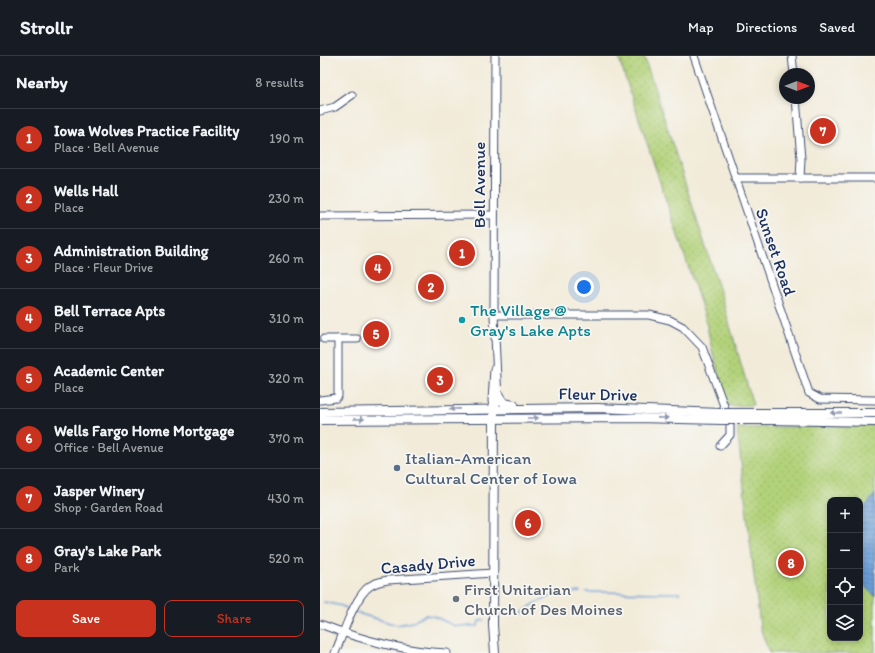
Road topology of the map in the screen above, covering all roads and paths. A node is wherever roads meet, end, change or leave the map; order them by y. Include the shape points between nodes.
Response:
1 (495, 56) edge
2 (694, 56) edge
3 (792, 56) edge
4 (793, 68) edge
5 (352, 95) dead end
6 (796, 104) edge
7 (320, 111) edge
8 (735, 178) junction
9 (800, 178) junction
10 (875, 178) edge
11 (494, 215) junction
12 (320, 216) edge
13 (494, 315) junction
14 (324, 339) dead end
15 (338, 339) junction
16 (357, 339) dead end
17 (495, 363) junction
18 (498, 394) junction
19 (320, 400) edge
20 (875, 400) edge
21 (494, 408) junction
22 (534, 408) junction
23 (320, 412) edge
24 (875, 413) edge
25 (721, 416) junction
26 (769, 417) junction
27 (494, 418) junction
28 (320, 420) edge
29 (875, 422) edge
30 (720, 446) dead end
31 (493, 573) junction
32 (320, 624) edge
33 (344, 633) junction
34 (334, 653) edge
35 (448, 653) edge
36 (495, 653) edge

1 - 11 street, Bell Avenue
2 - 8 street, Sunset Road
3 - 4 street
5 - 7 street via 335,108
6 - 9 street
8 - 9 street
8 - 20 street, Sunset Road via 808,393 820,399
9 - 10 street
11 - 12 street
11 - 13 street, Bell Avenue
13 - 17 street, Bell Avenue
13 - 30 street via 649,315 670,320 683,327 702,347 726,407 731,431
14 - 15 street
15 - 16 street
15 - 19 street via 338,396
17 - 18 street, Bell Avenue
17 - 21 street, Bell Avenue via 492,378
18 - 21 street, Bell Avenue
18 - 22 main road via 508,405
21 - 22 main road, Fleur Drive
21 -> 23 main road, Fleur Drive
21 - 27 main road, Bell Avenue
22 - 25 main road, Fleur Drive via 597,408
24 -> 26 main road, Fleur Drive
25 - 26 main road, Fleur Drive, bridge
27 -> 25 main road, Fleur Drive
26 - 29 main road, Fleur Drive
28 -> 27 main road, Fleur Drive
27 - 31 main road, Bell Avenue
31 - 33 street, Casady Drive via 378,582 366,589
31 - 36 main road, Bell Avenue
32 - 33 street
33 - 34 street, Casady Drive
33 - 35 street via 403,649

